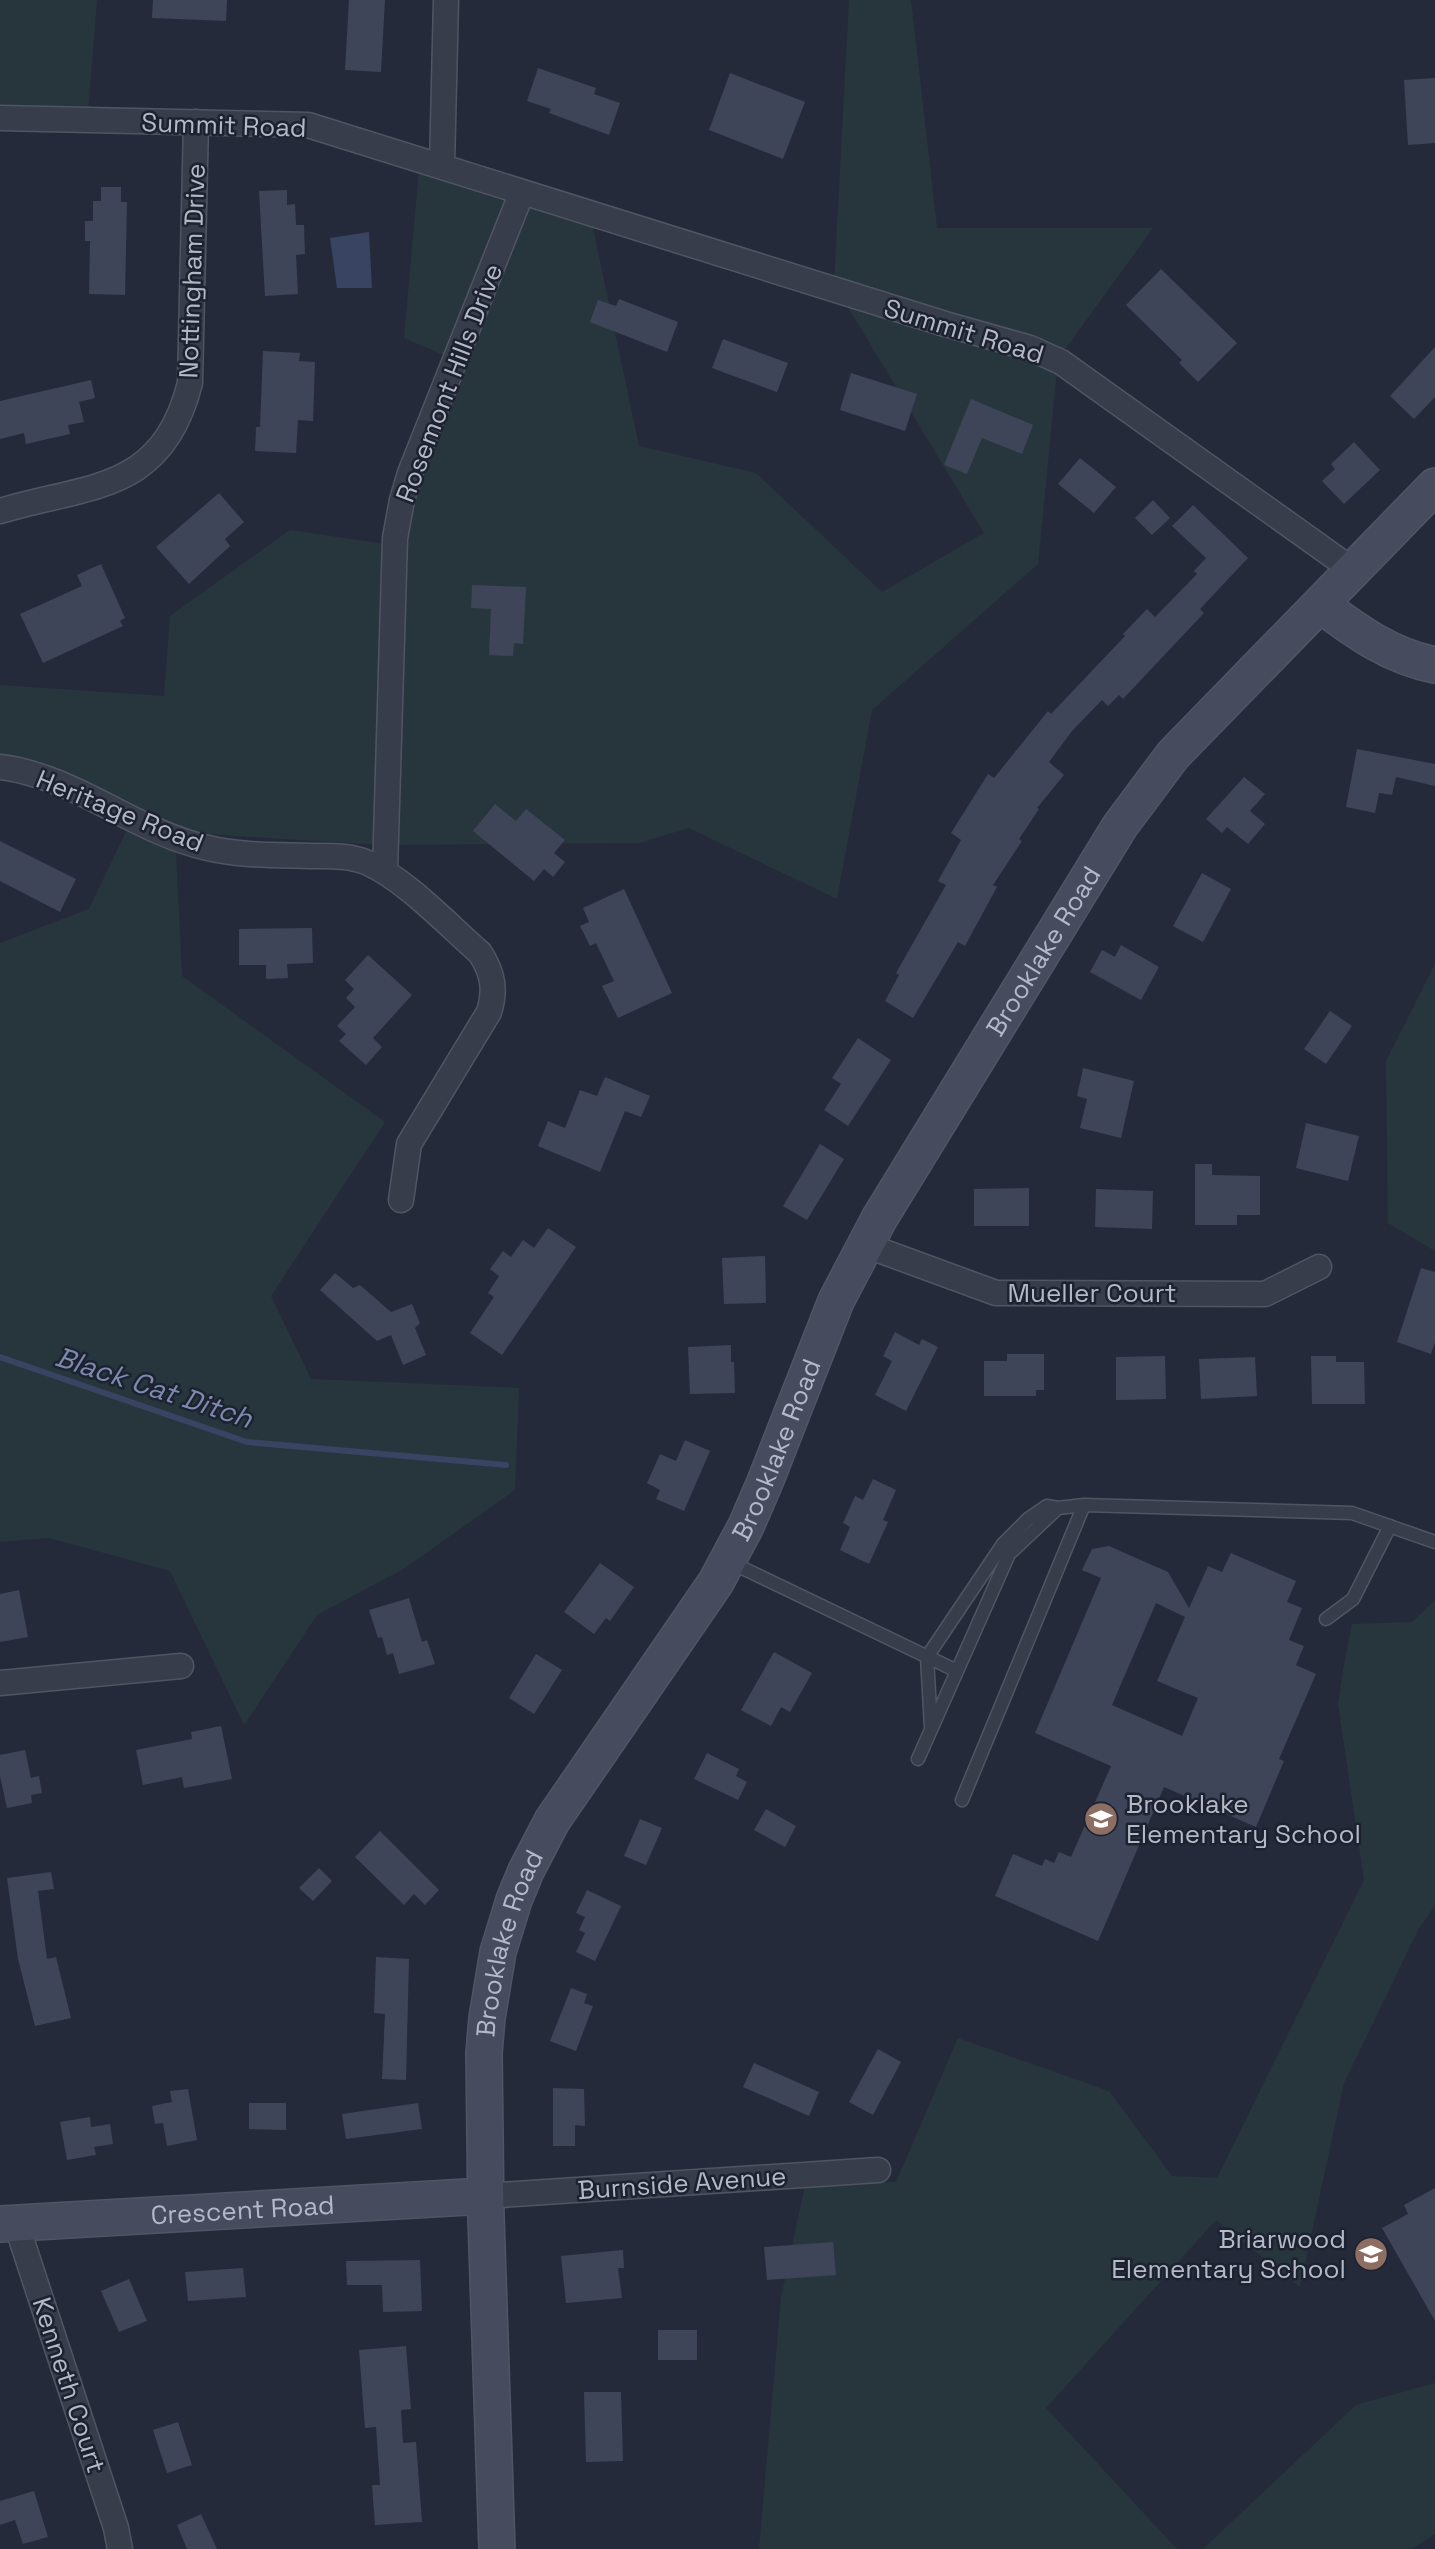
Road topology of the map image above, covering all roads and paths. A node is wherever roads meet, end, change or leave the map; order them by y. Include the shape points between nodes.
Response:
1 (446, 0) edge
2 (0, 118) edge
3 (196, 122) junction
4 (442, 166) junction
5 (522, 192) junction
6 (1435, 486) edge
7 (0, 510) edge
8 (1354, 571) junction
9 (1321, 606) junction
10 (1435, 665) edge
11 (0, 767) edge
12 (384, 871) junction
13 (401, 1200) dead end
14 (866, 1245) junction
15 (1320, 1267) dead end
16 (1084, 1505) junction
17 (1058, 1508) junction
18 (1390, 1527) junction
19 (1435, 1542) edge
20 (727, 1560) junction
21 (1326, 1619) dead end
22 (927, 1657) junction
23 (181, 1666) dead end
24 (957, 1671) junction
25 (0, 1683) edge
26 (931, 1728) junction
27 (918, 1759) dead end
28 (962, 1800) dead end
29 (878, 2170) dead end
30 (485, 2196) junction
31 (4, 2221) edge
32 (120, 2549) edge
33 (497, 2549) edge

1 - 4 street
2 - 3 street, Summit Road
3 - 4 street, Summit Road via 308,125
3 - 7 street, Nottingham Drive via 190,383 174,428 156,452 117,480
4 - 5 street
5 - 8 street, Summit Road via 1030,348 1061,362
5 - 12 street, Rosemont Hills Drive via 402,499 396,538
6 - 8 street, Brooklake Road
8 - 9 street, Brooklake Road
9 - 10 street via 1379,646
9 - 14 street, Brooklake Road via 1152,781 1120,826
11 - 12 street, Heritage Road via 48,778 178,839 208,848 241,854 341,856
12 - 13 street, Heritage Road via 480,953 493,984 489,1012 409,1144
14 - 15 street, Mueller Court via 996,1293 1265,1294
14 - 20 street, Brooklake Road via 822,1334 765,1482
16 - 17 lane
16 - 18 lane via 1352,1513
16 - 28 lane
17 - 22 lane via 1047,1506 1003,1544
17 - 24 lane via 1010,1554
18 - 19 lane
18 - 21 lane via 1353,1599
20 - 22 lane
20 - 30 street, Brooklake Road via 552,1821 514,1900 498,1952 486,2018
22 - 24 lane
22 - 26 lane
23 - 25 street
24 - 26 lane
26 - 27 lane
29 - 30 street, Burnside Avenue
30 - 31 street, Crescent Road
30 - 33 street, Brooklake Road
31 - 32 street, Kenneth Court

